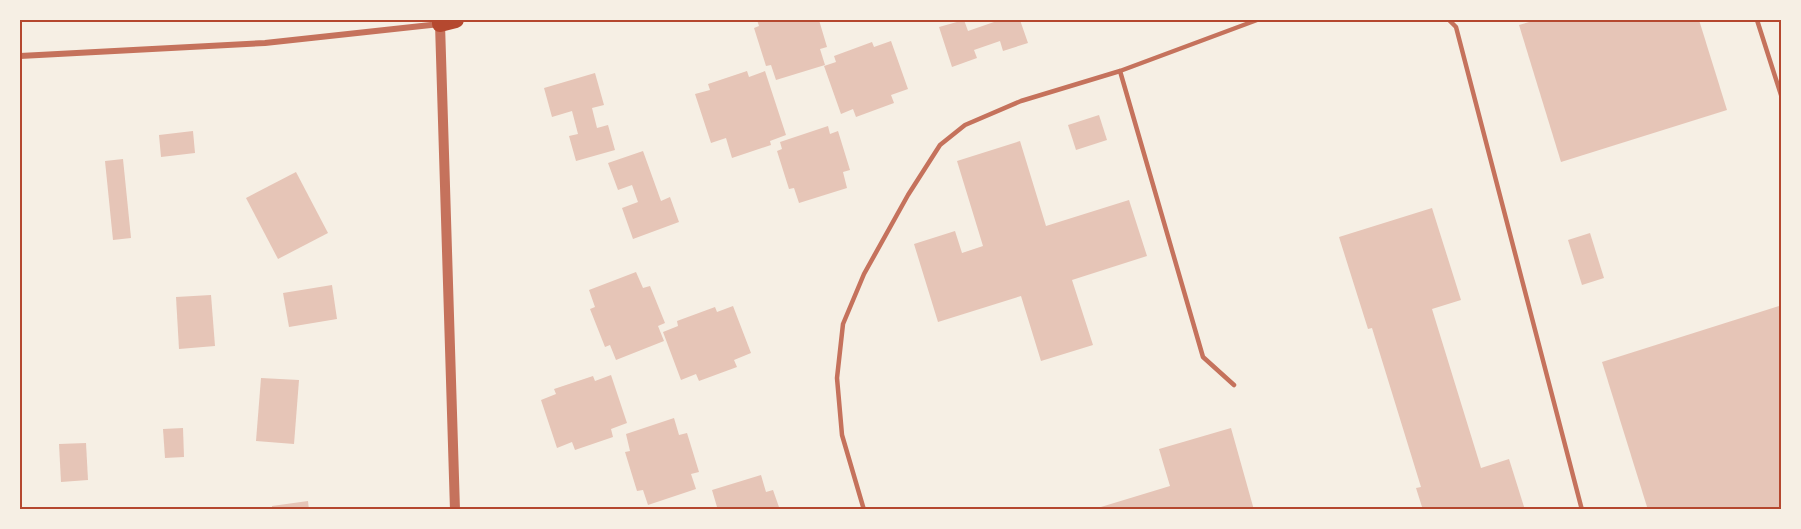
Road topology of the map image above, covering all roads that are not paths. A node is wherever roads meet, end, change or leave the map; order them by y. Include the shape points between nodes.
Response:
1 (1257, 20) edge
2 (1449, 20) edge
3 (1757, 20) edge
4 (445, 21) edge
5 (20, 56) edge
6 (1120, 71) junction
7 (1782, 98) edge
8 (1234, 385) dead end
9 (455, 510) edge
10 (864, 510) edge
11 (1582, 510) edge

1 - 6 lane
2 - 11 lane via 1456,27
3 - 7 lane
4 - 5 street via 265,43
4 - 9 street
6 - 8 lane via 1203,357
6 - 10 lane via 1021,101 965,125 940,145 908,195 864,274 843,324 837,378 842,435

